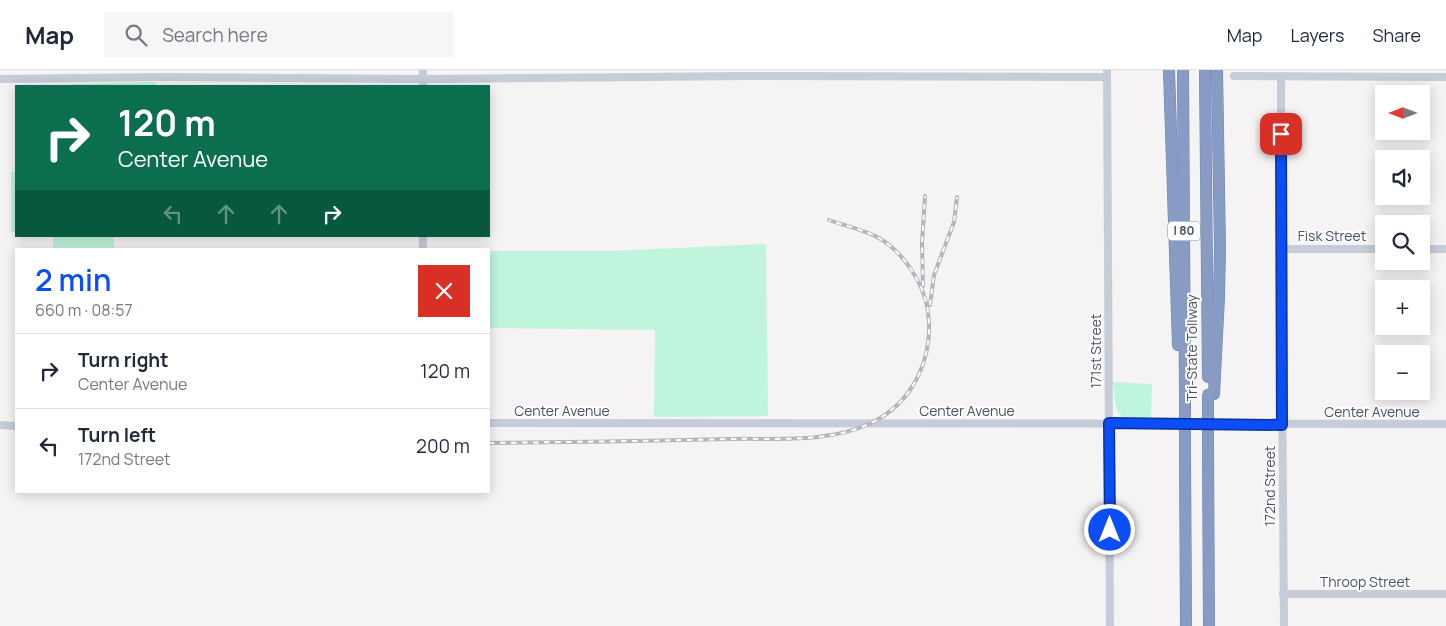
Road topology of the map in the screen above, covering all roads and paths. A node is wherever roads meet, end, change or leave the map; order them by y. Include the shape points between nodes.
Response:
1 (423, 70) edge
2 (1169, 70) edge
3 (1183, 70) edge
4 (1205, 70) edge
5 (1217, 70) edge
6 (1221, 70) edge
7 (166, 73) edge
8 (251, 73) edge
9 (1107, 73) edge
10 (80, 74) edge
11 (1234, 76) dead end
12 (1281, 76) junction
13 (1446, 77) edge
14 (0, 79) edge
15 (423, 83) edge
16 (1218, 138) junction
17 (1281, 248) junction
18 (1375, 249) edge
19 (1430, 249) edge
20 (1446, 249) edge
21 (1185, 393) junction
22 (1210, 394) junction
23 (490, 423) edge
24 (1109, 423) junction
25 (0, 424) edge
26 (1446, 424) edge
27 (1282, 425) junction
28 (15, 426) edge
29 (1284, 594) junction
30 (1446, 594) edge
31 (1110, 626) edge
32 (1186, 626) edge
33 (1209, 626) edge
34 (1284, 626) edge

1 - 15 street
2 - 21 highway via 1176,316
3 - 21 highway, Tri-State Tollway / I 80
4 - 22 highway, Tri-State Tollway / I 80
5 - 16 highway
6 - 16 highway
7 - 8 street
7 - 10 street
8 - 15 street
9 - 15 street
9 - 24 street, 171st Street
10 - 14 street
11 - 12 street
12 - 13 street
12 - 17 street, 172nd Street
16 - 22 highway via 1220,297
17 - 18 street, Fisk Street
17 - 27 street, 172nd Street
19 - 20 street
21 - 32 highway, Tri-State Tollway / I 80, bridge
22 - 33 highway, Tri-State Tollway / I 80, bridge
23 - 24 street, Center Avenue
24 - 27 street, Center Avenue
24 - 31 street, 171st Street
25 - 28 street
26 - 27 street, Center Avenue
27 - 29 street, 172nd Street
29 - 30 street, Throop Street
29 - 34 street, 172nd Street

